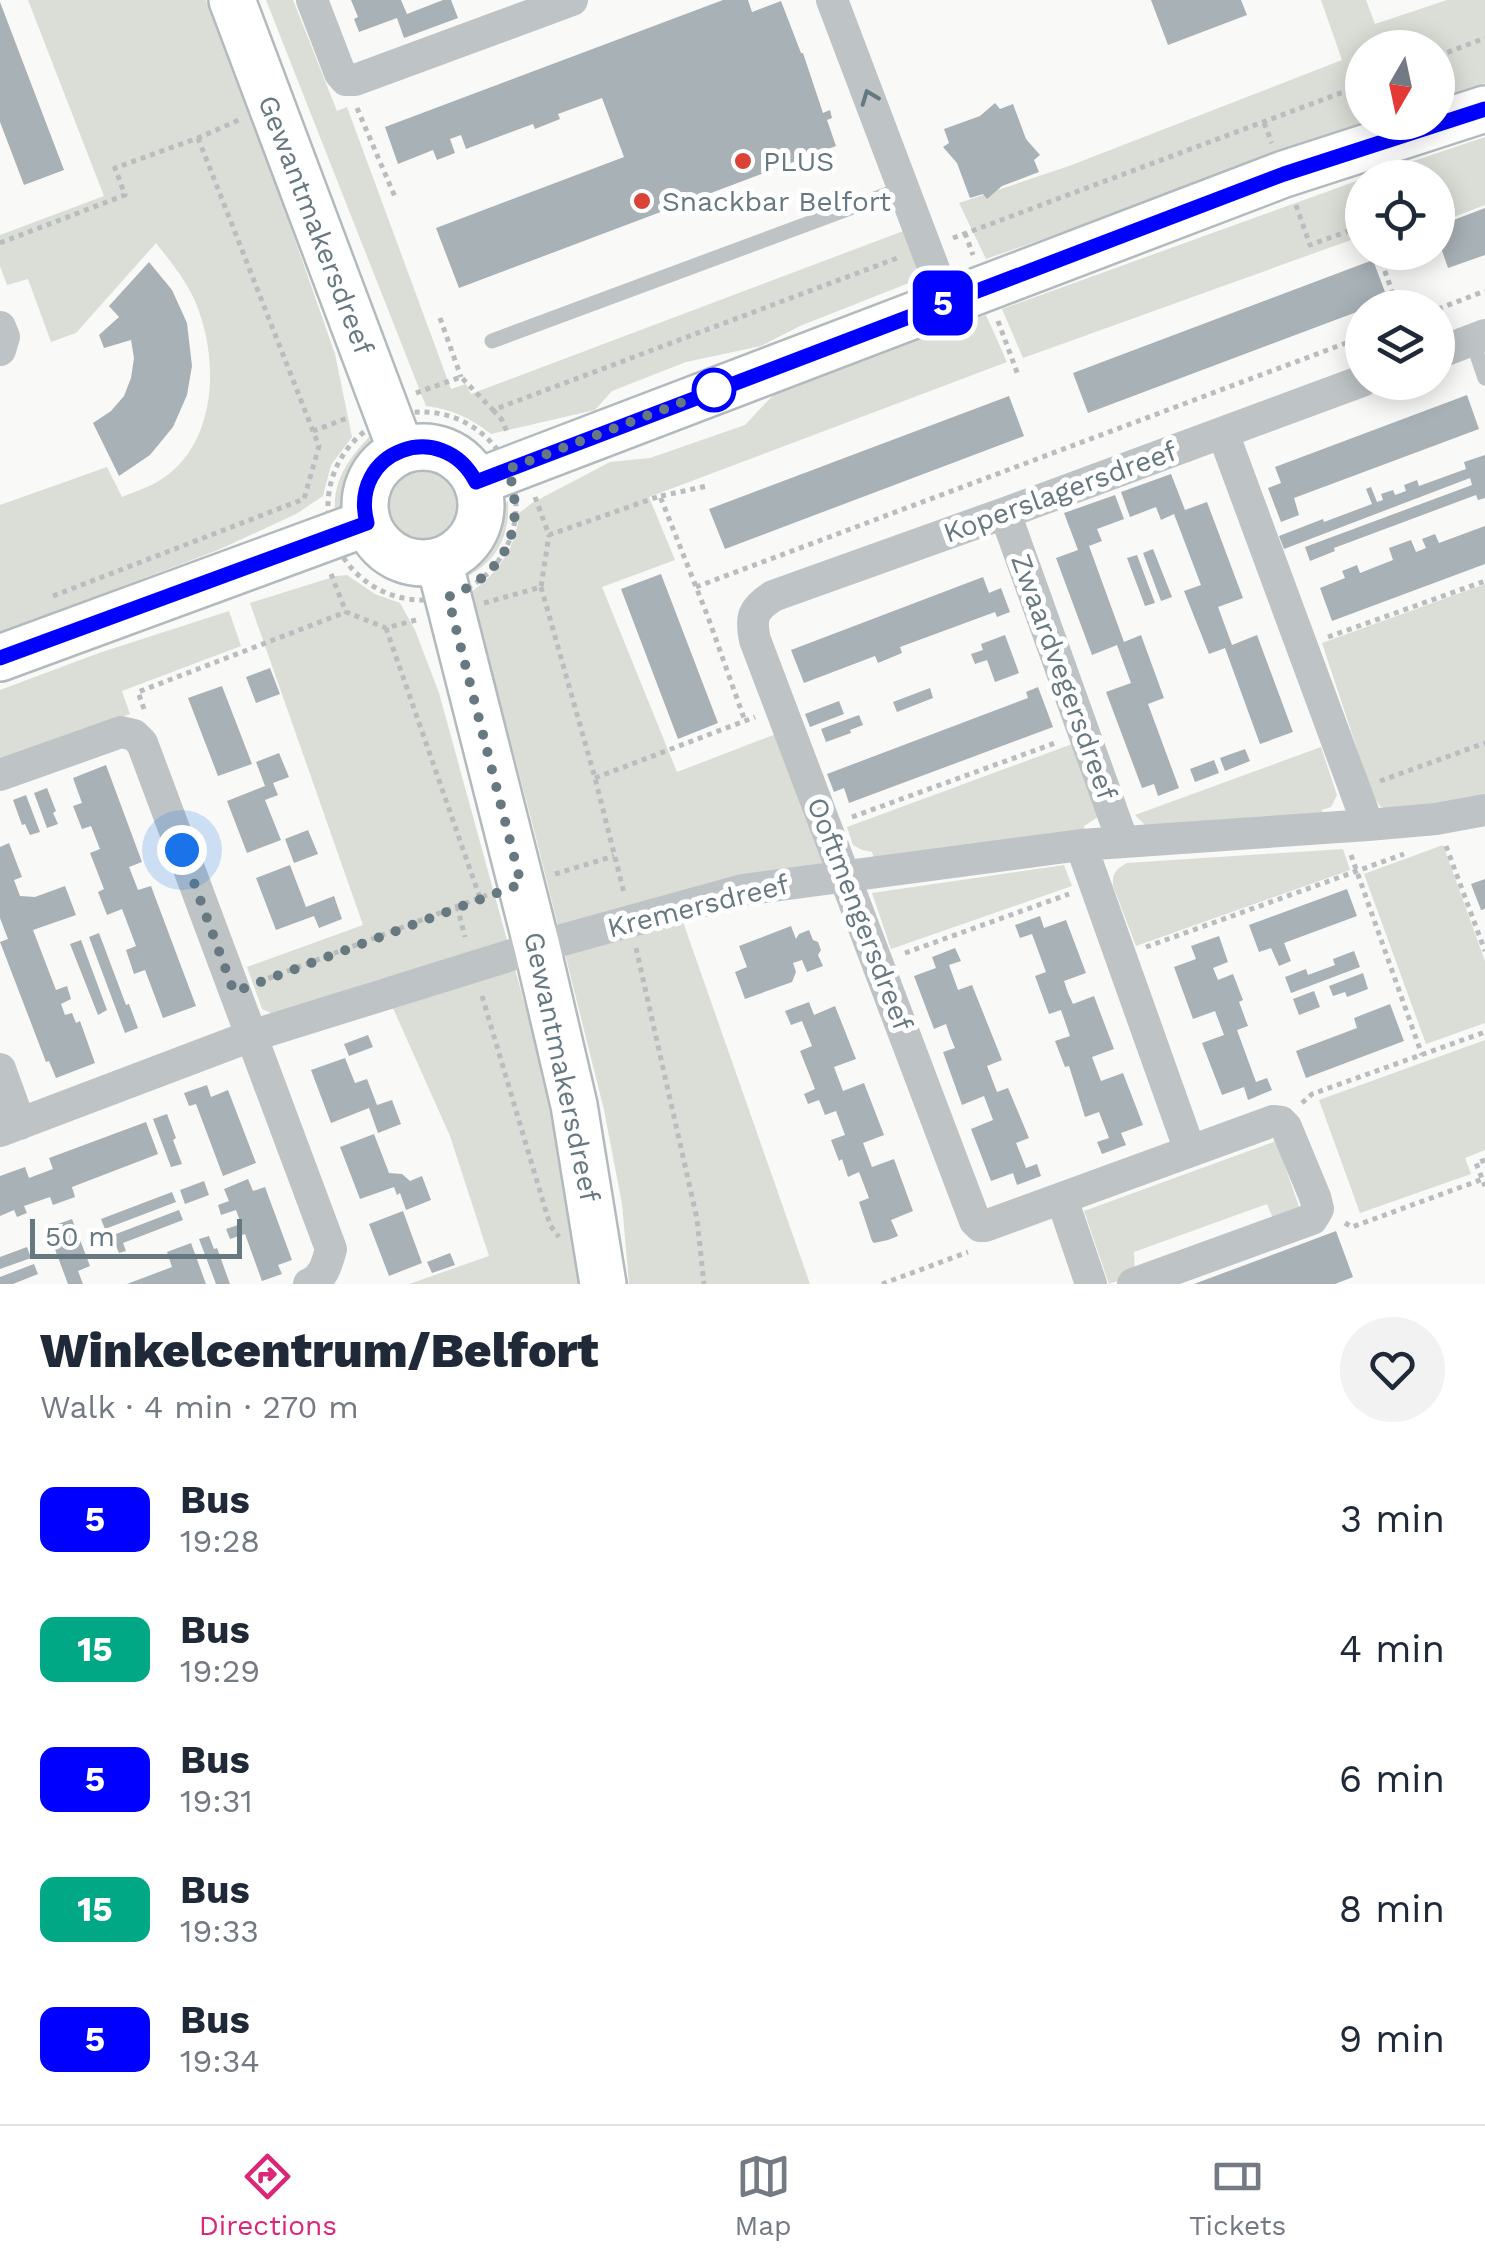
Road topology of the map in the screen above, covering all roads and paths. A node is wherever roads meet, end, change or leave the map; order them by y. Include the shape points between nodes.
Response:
1 (232, 0) edge
2 (312, 0) edge
3 (572, 0) edge
4 (832, 0) edge
5 (488, 14) edge
6 (1485, 38) edge
7 (1455, 49) edge
8 (346, 80) junction
9 (1345, 91) edge
10 (1485, 109) edge
11 (278, 125) junction
12 (198, 138) junction
13 (904, 188) junction
14 (395, 198) dead end
15 (0, 243) edge
16 (926, 247) junction
17 (1485, 290) edge
18 (1455, 301) edge
19 (946, 302) junction
20 (440, 318) dead end
21 (0, 327) edge
22 (1478, 337) edge
23 (492, 341) dead end
24 (1345, 343) edge
25 (0, 350) edge
26 (461, 377) junction
27 (1485, 378) edge
28 (1345, 387) edge
29 (493, 410) junction
30 (391, 424) junction
31 (313, 431) junction
32 (1223, 433) junction
33 (502, 472) junction
34 (707, 486) dead end
35 (660, 496) junction
36 (1005, 513) junction
37 (350, 530) junction
38 (443, 579) junction
39 (1485, 581) edge
40 (542, 587) dead end
41 (696, 587) junction
42 (49, 598) dead end
43 (758, 606) joint
44 (346, 612) dead end
45 (386, 628) dead end
46 (1301, 646) junction
47 (0, 658) edge
48 (782, 708) junction
49 (745, 721) junction
50 (1084, 733) junction
51 (127, 734) junction
52 (1485, 743) edge
53 (0, 775) edge
54 (595, 778) junction
55 (1354, 791) junction
56 (1485, 810) edge
57 (1436, 819) junction
58 (826, 826) junction
59 (1355, 826) junction
60 (1123, 842) junction
61 (1081, 845) junction
62 (1409, 852) dead end
63 (614, 856) junction
64 (1358, 872) junction
65 (846, 875) junction
66 (1095, 884) junction
67 (500, 891) junction
68 (457, 906) junction
69 (630, 921) junction
70 (537, 947) junction
71 (1485, 950) edge
72 (1120, 956) junction
73 (878, 962) junction
74 (474, 968) junction
75 (234, 992) junction
76 (1485, 1032) edge
77 (251, 1036) junction
78 (1422, 1054) junction
79 (0, 1069) edge
80 (1281, 1122) junction
81 (10, 1127) edge
82 (1190, 1150) junction
83 (1485, 1160) edge
84 (1484, 1182) edge
85 (1062, 1199) junction
86 (1318, 1209) junction
87 (978, 1224) junction
88 (601, 1268) edge
89 (318, 1276) edge
90 (704, 1284) edge
91 (882, 1284) edge
92 (1092, 1284) edge
93 (1133, 1284) edge

1 - 11 street, Gewantmakersdreef
2 - 8 street
3 - 5 street
13 -> 4 street
5 - 8 street
6 - 7 path
8 - 14 path
9 - 16 path
10 - 19 street via 1284,174
11 - 12 path via 253,136 244,118
11 - 30 street, Gewantmakersdreef
12 - 15 path via 115,168 125,195
12 - 31 path
13 - 16 street
13 - 23 lane
16 - 19 street
16 - 29 path
17 - 18 path
19 - 33 street
20 - 26 path
21 - 25 street
22 - 27 lane
24 - 41 path
26 - 29 path
26 - 30 path
28 - 32 street, Koperslagersdreef
29 - 33 path via 502,420
30 - 31 path
30 - 33 street via 425,446
30 - 33 path via 424,412 459,420 488,440
30 - 37 street via 386,460 370,480
30 - 37 path via 361,434 334,473 328,505
31 - 42 path via 319,446 304,499
32 - 36 street, Koperslagersdreef
32 - 46 street
33 - 35 path via 548,535
33 - 38 street via 481,505 478,526
33 - 38 path via 514,488 516,508 508,546 466,589
34 - 35 path
35 - 41 path
36 - 43 street, Koperslagersdreef
36 - 50 street, Zwaardvegersdreef
37 - 38 street
37 - 38 path via 351,567 378,590 412,600
37 - 47 street
38 - 67 street, Gewantmakersdreef
39 - 46 path
40 - 54 path
41 - 49 path
43 - 48 street, Ooftmengersdreef via 752,624
44 - 51 path via 138,692 144,710
45 - 67 path
46 - 55 street
48 - 49 path
48 - 58 street, Ooftmengersdreef
49 - 54 path
50 - 58 path
50 - 60 street, Zwaardvegersdreef
51 - 53 street
51 - 75 street via 142,743
52 - 55 path
54 - 63 path
55 - 59 street
56 - 57 street, Kremersdreef
57 - 59 street, Kremersdreef
57 - 71 path
58 - 65 street, Ooftmengersdreef
59 - 60 street, Kremersdreef
59 - 64 path
60 - 61 street, Kremersdreef
61 - 65 street, Kremersdreef
61 - 66 street
62 - 64 path
63 - 67 path
63 - 69 path
64 - 72 path
64 - 78 path
65 - 69 street, Kremersdreef via 743,890
65 - 73 street, Ooftmengersdreef
66 - 72 street
66 - 73 path
67 - 68 path
67 - 70 street, Gewantmakersdreef
68 - 74 path
68 - 75 path
69 - 70 street, Kremersdreef
69 - 90 path via 697,1219
70 - 74 street, Kremersdreef
70 - 88 street, Gewantmakersdreef via 574,1106
72 - 82 street
73 - 87 street, Ooftmengersdreef
74 - 77 street, Kremersdreef
74 - 88 path via 550,1225 572,1256
75 - 77 street
76 - 78 path
77 - 81 street, Kremersdreef
77 - 89 street via 331,1249
78 - 80 path via 1312,1094
79 - 81 street
80 - 82 street
80 - 86 street
82 - 85 street
83 - 84 path via 1476,1163
84 - 86 path via 1352,1227
85 - 87 street
85 - 92 street
86 - 93 street via 1312,1219
87 - 91 path via 970,1251

